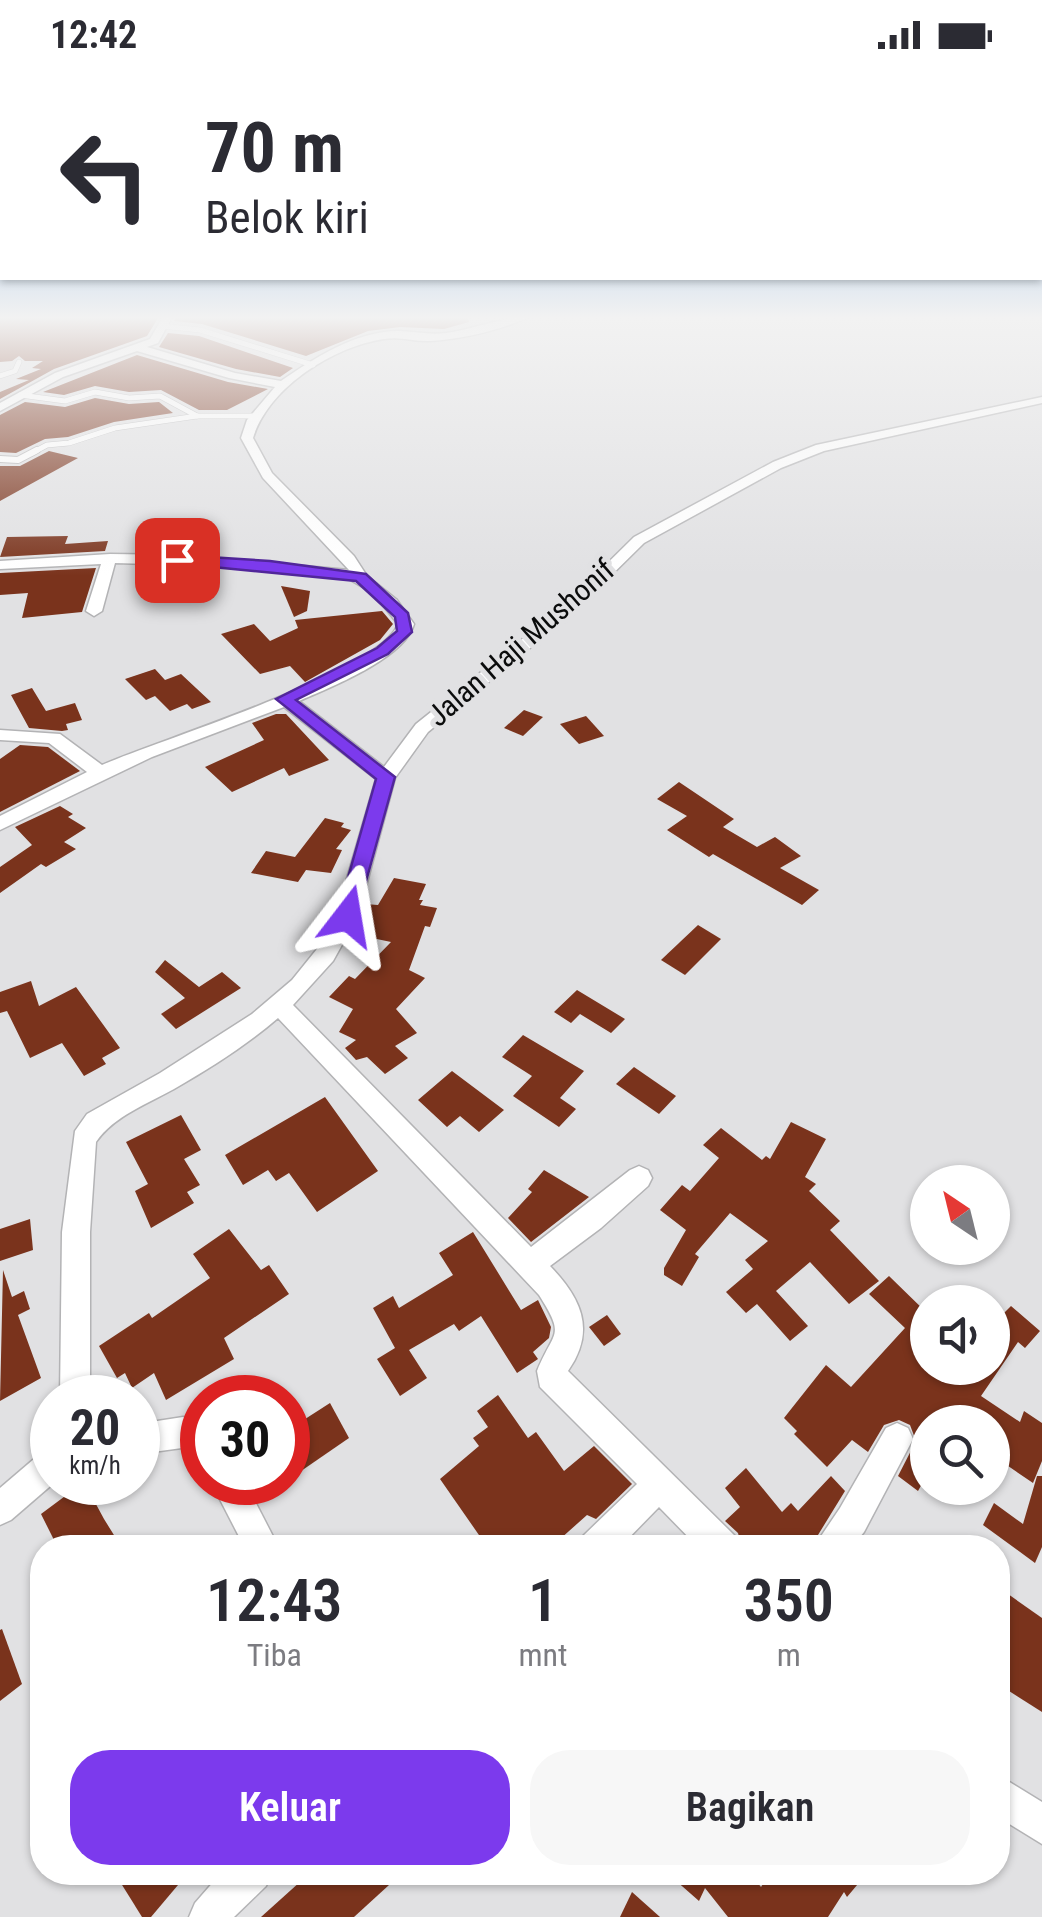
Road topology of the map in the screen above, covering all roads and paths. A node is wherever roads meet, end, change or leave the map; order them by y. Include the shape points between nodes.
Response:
1 (173, 403) edge
2 (266, 403) edge
3 (1028, 403) edge
4 (197, 416) junction
5 (254, 416) junction
6 (0, 460) edge
7 (110, 558) junction
8 (0, 565) edge
9 (360, 577) junction
10 (94, 611) dead end
11 (284, 699) junction
12 (0, 735) edge
13 (99, 772) junction
14 (386, 777) junction
15 (0, 824) edge
16 (279, 1005) junction
17 (639, 1178) dead end
18 (530, 1264) junction
19 (75, 1375) edge
20 (897, 1439) dead end
21 (30, 1483) edge
22 (659, 1485) junction
23 (240, 1505) edge
24 (0, 1509) edge
25 (256, 1535) edge
26 (608, 1535) edge
27 (710, 1535) edge
28 (839, 1535) edge
29 (1010, 1802) edge
30 (1042, 1825) edge
31 (237, 1885) edge
32 (209, 1917) edge

1 - 4 lane
2 - 5 street
3 - 14 street, Jalan Haji Mushonif via 798,455 647,536 570,608 443,708
4 - 5 lane
4 - 6 lane via 104,430
5 - 9 street via 246,438 262,468
7 - 8 street
7 - 9 street
7 - 10 street
9 - 11 street via 402,616 404,632 365,662
11 - 13 street
11 - 14 street
12 - 13 street via 54,738
13 - 15 street
14 - 16 street, Jalan Haji Mushonif via 348,916 325,955
16 - 18 street
16 - 19 street, Jalan Haji Mushonif via 96,1122 84,1139
17 - 18 street
18 - 22 street via 572,1328 551,1376
20 - 28 street
21 - 24 street
22 - 26 street
22 - 27 street
23 - 25 street
29 - 30 street
31 - 32 street

